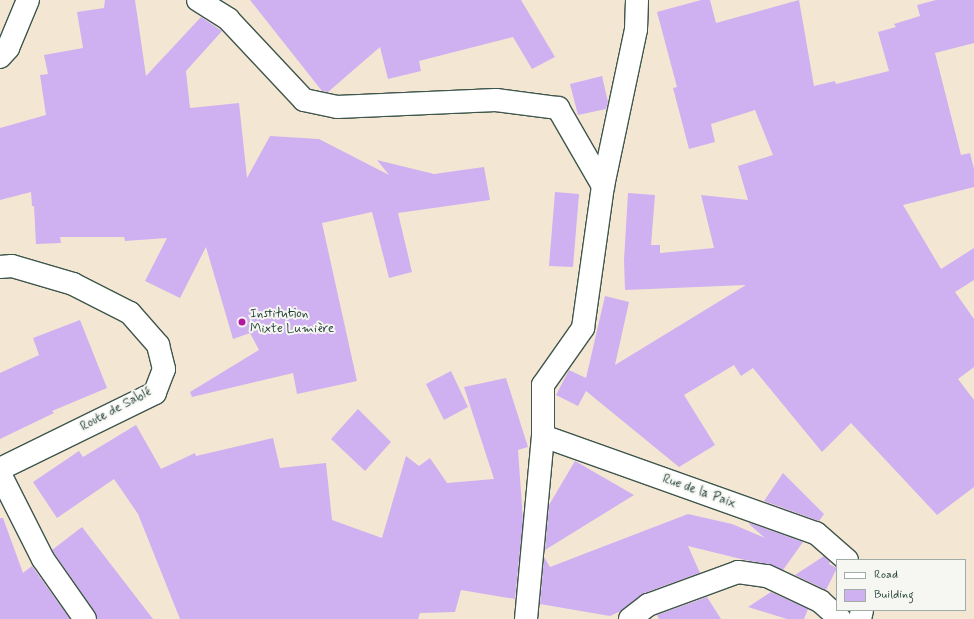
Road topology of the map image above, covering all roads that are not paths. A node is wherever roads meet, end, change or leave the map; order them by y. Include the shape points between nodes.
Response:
1 (28, 0) edge
2 (198, 0) edge
3 (637, 0) edge
4 (0, 57) edge
5 (603, 186) junction
6 (0, 267) edge
7 (544, 436) junction
8 (0, 469) edge
9 (0, 474) edge
10 (846, 559) edge
11 (86, 619) edge
12 (526, 619) edge
13 (630, 619) edge
14 (840, 619) edge

1 - 4 street via 8,48
2 - 5 street via 228,19 304,100 337,107 496,100 558,108
3 - 5 street via 636,29
5 - 7 street via 583,328 543,385
6 - 8 street, Route de Sablé via 12,266 73,284 130,313 158,345 164,369 155,392
7 - 10 street, Rue de la Paix via 816,533
7 - 12 street
9 - 11 street via 43,559
13 - 14 street via 648,606 738,572 766,576 800,591 820,601

